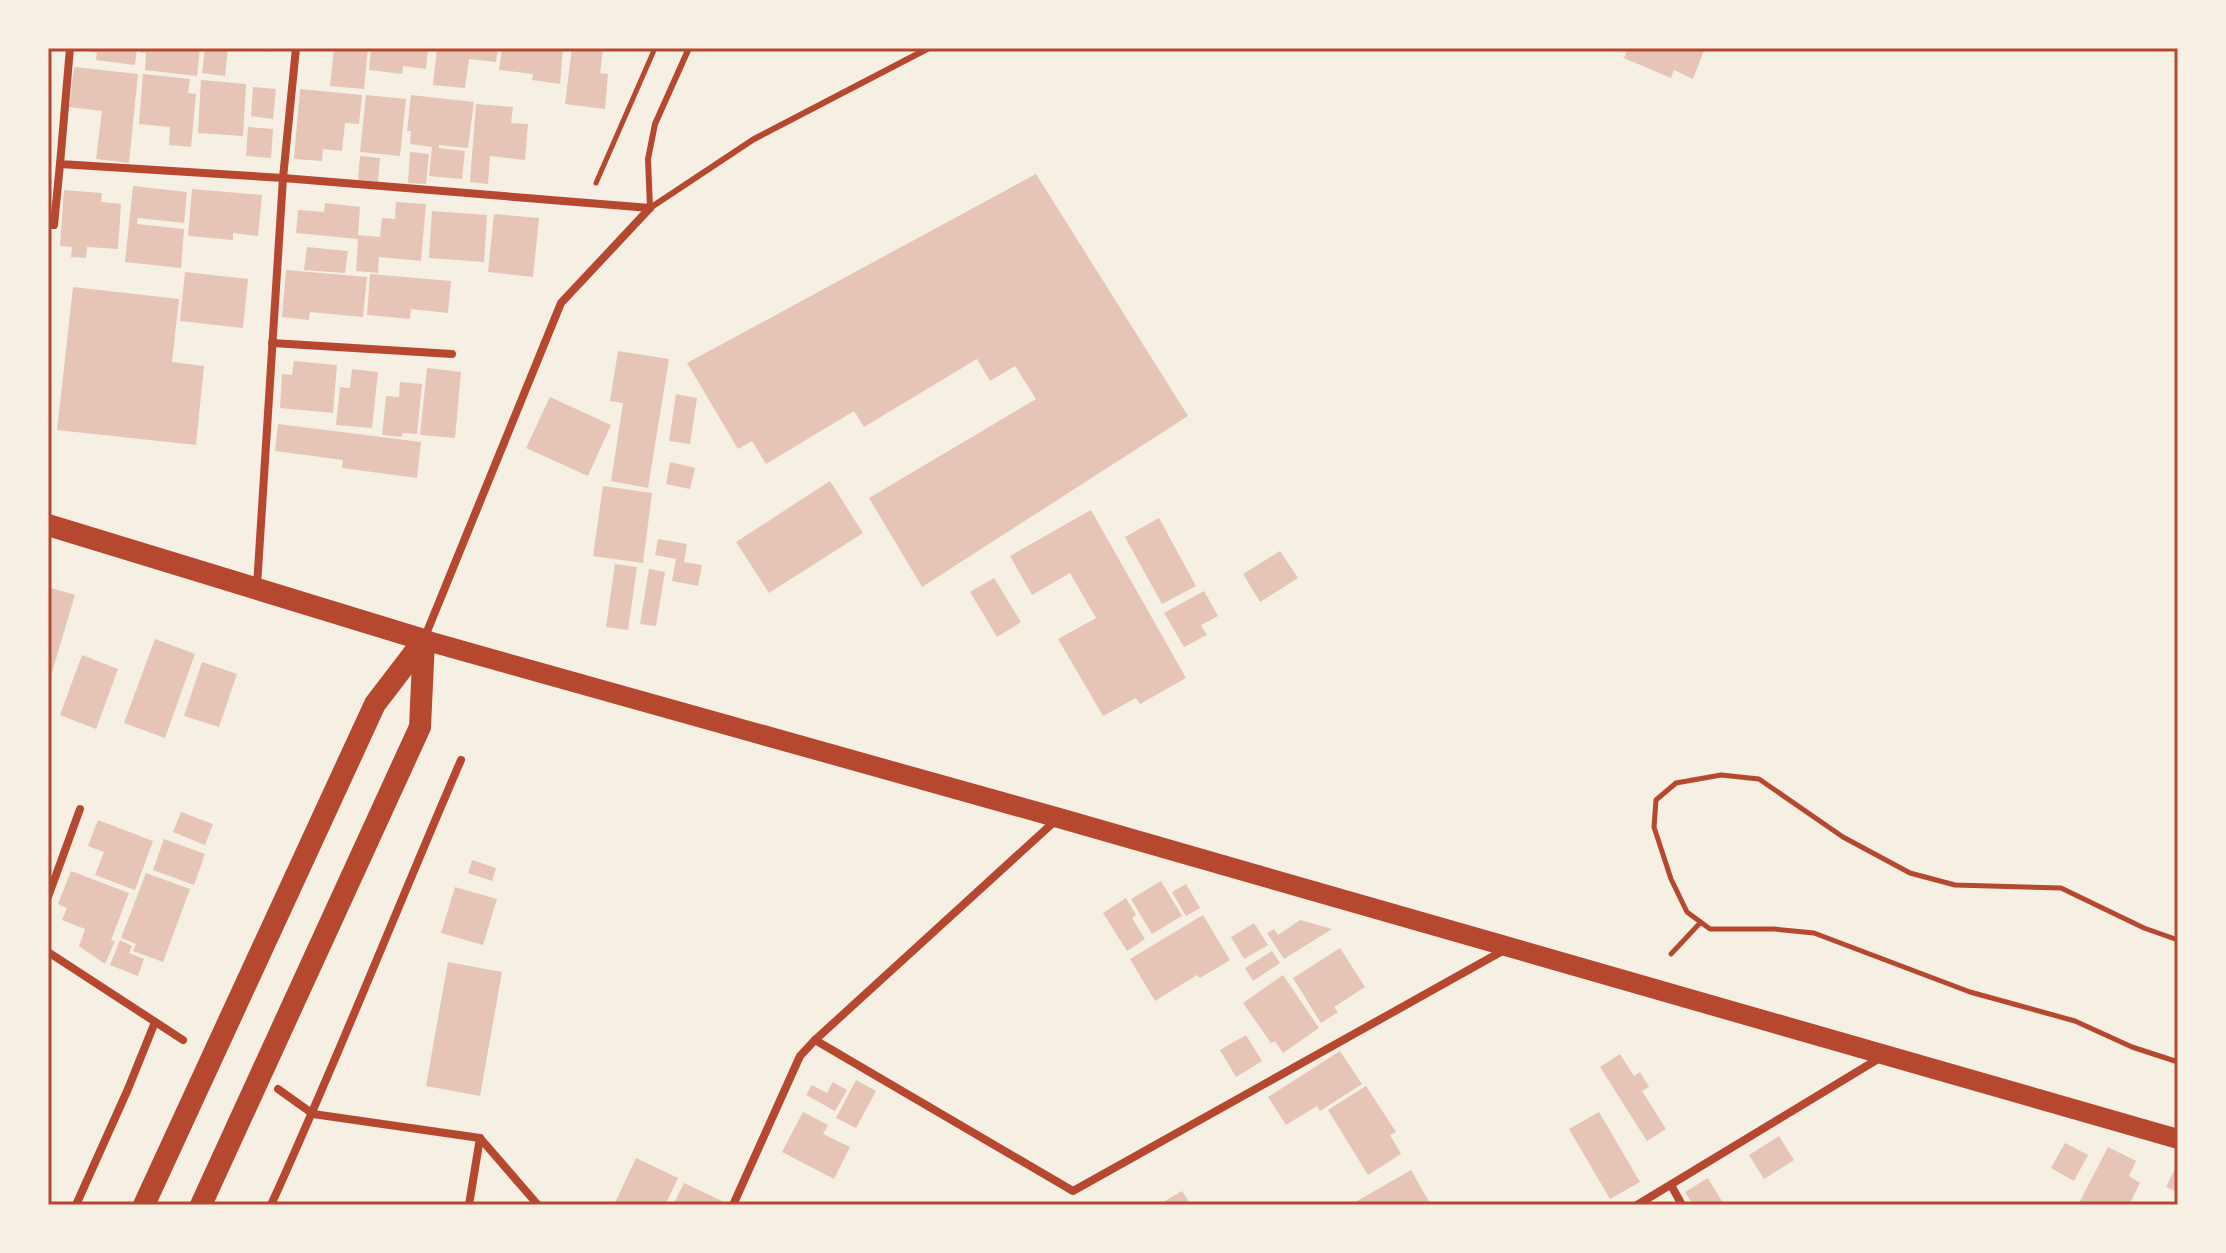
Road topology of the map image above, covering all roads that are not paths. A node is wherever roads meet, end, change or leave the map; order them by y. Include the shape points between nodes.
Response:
1 (70, 48) edge
2 (296, 48) edge
3 (689, 48) edge
4 (929, 48) edge
5 (60, 164) junction
6 (283, 178) junction
7 (650, 208) junction
8 (48, 225) edge
9 (272, 343) junction
10 (452, 354) dead end
11 (48, 525) edge
12 (257, 589) junction
13 (424, 640) junction
14 (461, 760) dead end
15 (80, 809) dead end
16 (1059, 818) junction
17 (48, 897) edge
18 (1511, 946) junction
19 (48, 952) edge
20 (155, 1022) junction
21 (183, 1040) dead end
22 (815, 1040) junction
23 (1883, 1056) junction
24 (278, 1089) dead end
25 (313, 1114) junction
26 (480, 1138) junction
27 (2178, 1139) edge
28 (1671, 1185) junction
29 (76, 1205) edge
30 (144, 1205) edge
31 (201, 1205) edge
32 (271, 1205) edge
33 (469, 1205) edge
34 (538, 1205) edge
35 (733, 1205) edge
36 (1637, 1205) edge
37 (1682, 1205) edge

1 - 5 street
2 - 6 street
3 - 7 lane via 655,124 648,159
4 - 7 lane via 754,139
5 - 6 street
5 - 8 street via 54,225
6 - 7 street
6 - 9 street
7 - 13 street via 561,303
9 - 10 street
9 - 12 street
11 - 12 highway
12 - 13 highway
13 - 16 main road
13 - 30 highway via 375,704
13 - 31 highway via 420,727
14 - 25 street
15 - 17 street
16 - 18 main road
16 - 22 street
18 - 22 street via 1073,1191
18 - 23 main road
19 - 20 street
20 - 21 street
20 - 29 street
22 - 35 street via 800,1056
23 - 27 main road
23 - 28 street
24 - 25 street
25 - 26 street
25 - 32 street
26 - 33 street
26 - 34 street
28 - 36 street
28 - 37 street

